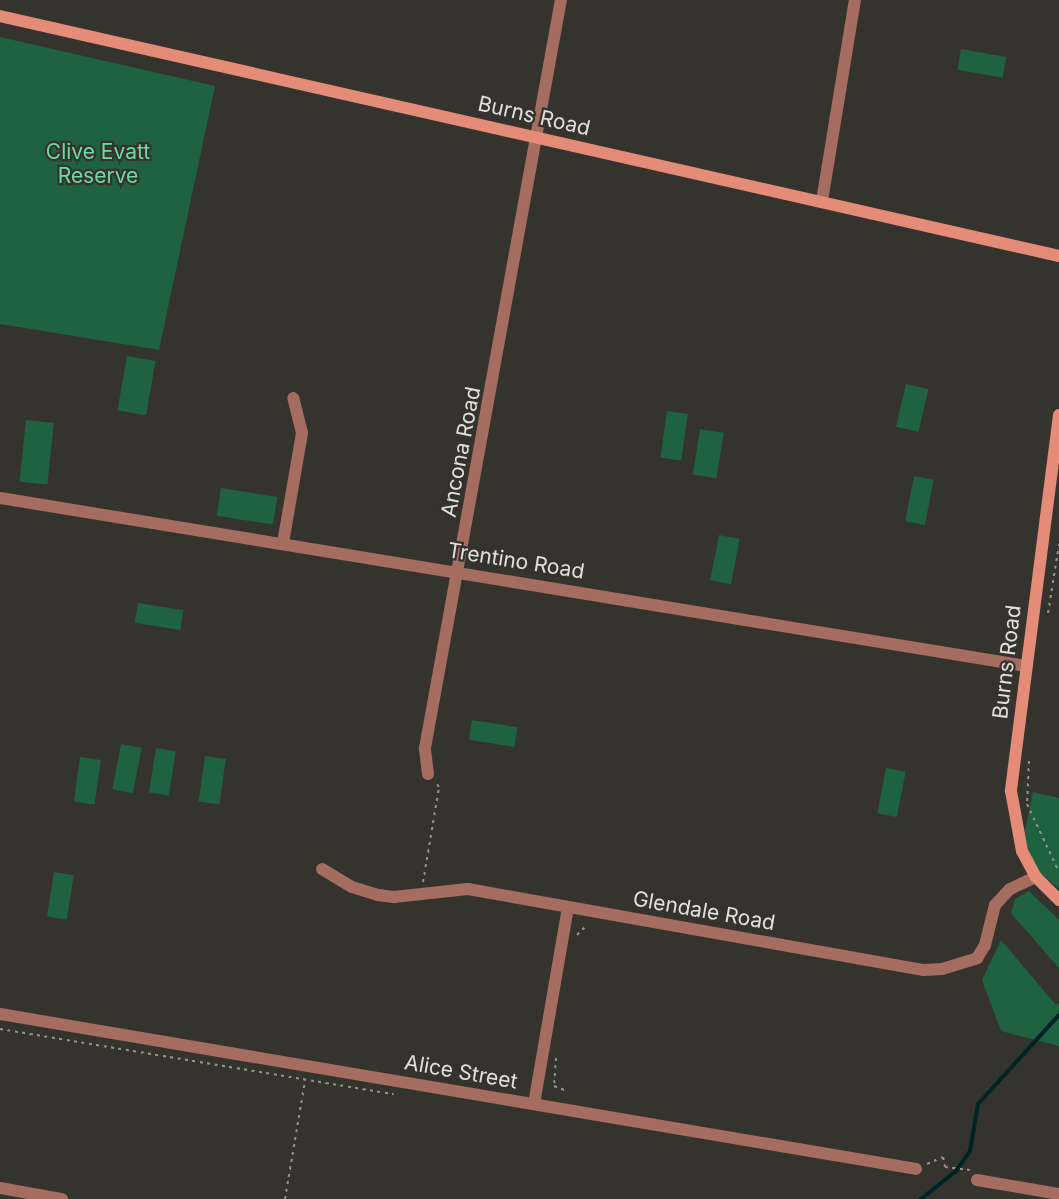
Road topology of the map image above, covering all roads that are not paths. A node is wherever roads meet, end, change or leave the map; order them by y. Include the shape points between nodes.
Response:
1 (561, 0) edge
2 (855, 0) edge
3 (0, 16) edge
4 (539, 137) junction
5 (822, 201) junction
6 (1059, 256) edge
7 (293, 398) dead end
8 (1059, 415) edge
9 (1056, 453) edge
10 (0, 498) edge
11 (283, 543) junction
12 (458, 571) junction
13 (1026, 666) junction
14 (428, 774) road end
15 (322, 869) dead end
16 (1036, 877) junction
17 (1059, 900) edge
18 (568, 907) junction
19 (0, 1014) edge
20 (534, 1104) junction
21 (916, 1169) road end
22 (977, 1180) road end
23 (0, 1188) edge
24 (1059, 1194) edge
25 (62, 1199) edge

1 - 4 street, Ancona Road
2 - 5 street
3 - 4 main road, Burns Road
4 - 5 main road, Burns Road
4 - 12 street, Ancona Road
5 - 6 main road, Burns Road
7 - 11 street via 302,433
8 - 9 main road, Burns Road
9 - 13 main road, Burns Road
10 - 11 street, Trentino Road
11 - 12 street, Trentino Road
12 - 13 street, Trentino Road
12 - 14 street, Ancona Road via 425,748
13 - 16 main road, Burns Road via 1011,791 1017,836
15 - 18 street, Glendale Road via 365,892 394,897 460,889
16 - 17 main road, Burns Road
16 - 18 street, Glendale Road via 1010,890 995,905 986,945 976,958 942,969 924,970
18 - 20 street
19 - 20 street, Alice Street
20 - 21 street, Alice Street
22 - 24 street
23 - 25 street

